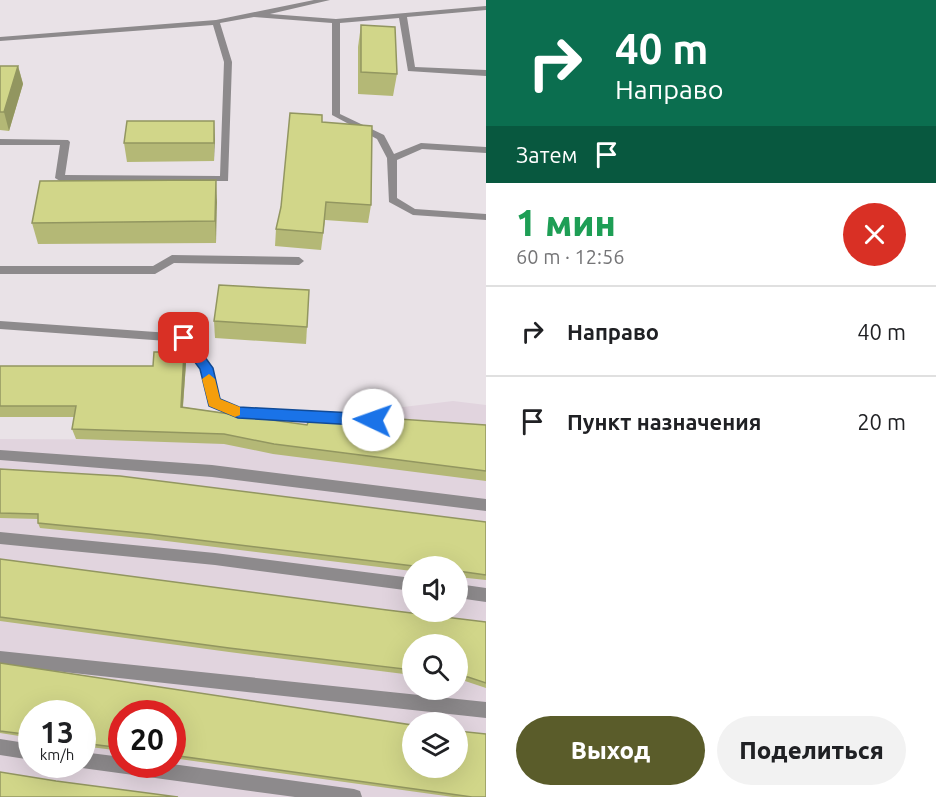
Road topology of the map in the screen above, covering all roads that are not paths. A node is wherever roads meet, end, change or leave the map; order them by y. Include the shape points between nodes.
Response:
1 (326, 0) edge
2 (486, 8) edge
3 (256, 15) junction
4 (403, 15) junction
5 (336, 21) junction
6 (216, 22) junction
7 (0, 39) edge
8 (486, 73) edge
9 (0, 142) edge
10 (486, 150) edge
11 (392, 158) junction
12 (486, 217) edge
13 (299, 261) dead end
14 (0, 270) edge
15 (0, 325) edge
16 (344, 418) edge
17 (0, 455) edge
18 (486, 505) edge
19 (0, 538) edge
20 (402, 584) edge
21 (468, 592) edge
22 (486, 595) edge
23 (0, 658) edge
24 (486, 710) edge
25 (0, 747) edge
26 (18, 750) edge
27 (96, 762) edge
28 (354, 797) edge

1 - 3 lane
2 - 4 lane
3 - 5 lane
3 - 6 lane
4 - 5 lane
4 - 8 lane via 411,69
5 - 11 lane via 336,116 381,137
6 - 7 lane
6 - 9 lane via 228,62 225,179 60,178 65,142
10 - 11 lane via 421,146
11 - 12 lane via 392,200 413,212
13 - 14 lane via 172,259 155,270
15 - 16 lane via 184,338 206,368 214,402 238,412
17 - 18 lane via 212,471
19 - 20 lane via 215,559
21 - 22 lane
23 - 24 lane
25 - 26 lane
27 - 28 lane

